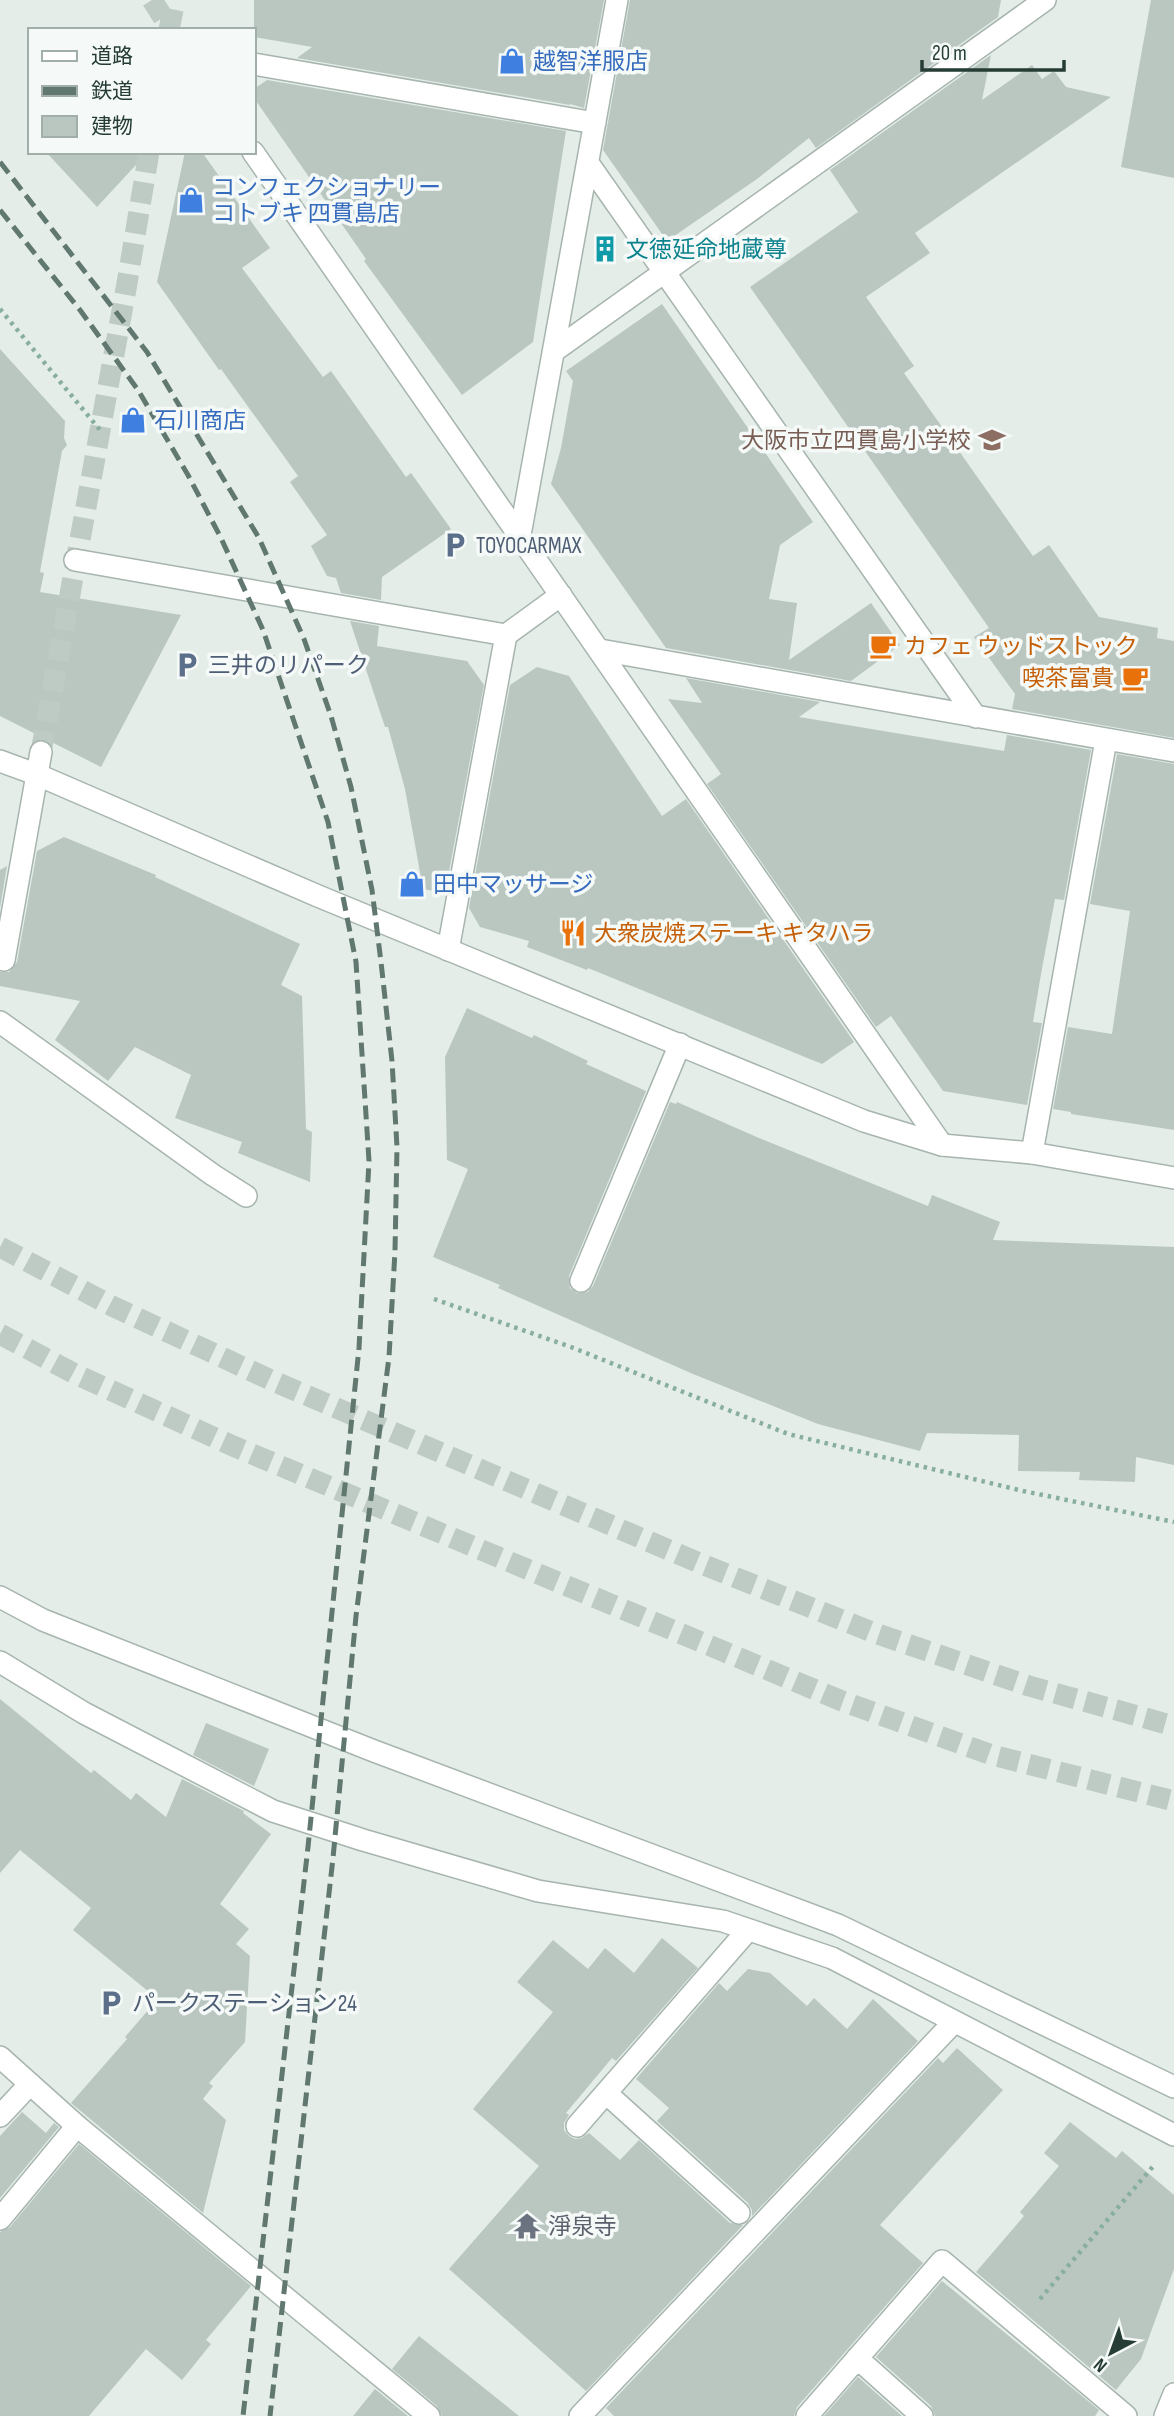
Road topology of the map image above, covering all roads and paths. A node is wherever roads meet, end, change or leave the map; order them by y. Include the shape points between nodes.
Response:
1 (617, 0) edge
2 (1045, 0) edge
3 (256, 65) edge
4 (595, 123) junction
5 (255, 154) edge
6 (588, 163) junction
7 (666, 272) junction
8 (0, 309) edge
9 (554, 351) junction
10 (100, 430) dead end
11 (520, 535) junction
12 (75, 560) dead end
13 (561, 595) junction
14 (506, 635) junction
15 (600, 650) junction
16 (976, 717) junction
17 (1105, 740) junction
18 (1174, 751) edge
19 (41, 752) tunnel mouth
20 (0, 761) edge
21 (38, 775) junction
22 (448, 950) junction
23 (4, 960) dead end
24 (0, 1022) edge
25 (680, 1044) junction
26 (942, 1145) junction
27 (1032, 1153) junction
28 (1174, 1178) edge
29 (246, 1195) dead end
30 (581, 1281) dead end
31 (434, 1299) dead end
32 (1174, 1522) edge
33 (0, 1597) edge
34 (0, 1662) edge
35 (748, 1930) junction
36 (954, 2022) junction
37 (0, 2057) edge
38 (30, 2084) junction
39 (1174, 2087) edge
40 (606, 2094) junction
41 (0, 2116) edge
42 (77, 2126) junction
43 (577, 2126) dead end
44 (1174, 2135) edge
45 (1157, 2162) dead end
46 (739, 2213) dead end
47 (0, 2219) edge
48 (1017, 2326) junction
49 (857, 2358) junction
50 (1174, 2394) edge
51 (429, 2416) edge
52 (580, 2416) edge
53 (807, 2416) edge
54 (922, 2416) edge
55 (1126, 2416) edge
56 (1165, 2416) edge

1 - 4 street
2 - 7 street
3 - 4 street
4 - 6 street
5 - 11 street
6 - 7 street
6 - 9 street
7 - 9 street
7 - 16 street
8 - 10 path
9 - 11 street
11 - 13 street
12 - 14 street
13 - 14 street
13 - 15 street
14 - 22 street
15 - 16 street
15 - 26 street
16 - 17 street
17 - 18 street
17 - 27 street
19 - 21 street
20 - 21 street
21 - 22 street
21 - 23 street
22 - 25 street
24 - 29 street
25 - 26 street via 864,1121
25 - 30 street
26 - 27 street
27 - 28 street
31 - 32 path via 570,1347 788,1434
33 - 39 street via 43,1620 374,1751 838,1925
34 - 35 street via 84,1713 273,1811 538,1891 723,1921
35 - 36 street via 832,1958
35 - 40 street
36 - 44 street
36 - 52 street
37 - 38 street
38 - 41 street
38 - 42 street
40 - 43 street
40 - 46 street
42 - 47 street
42 - 51 street
45 - 48 path
48 - 49 street via 942,2261
48 - 55 street
49 - 53 street
49 - 54 street
50 - 56 street

